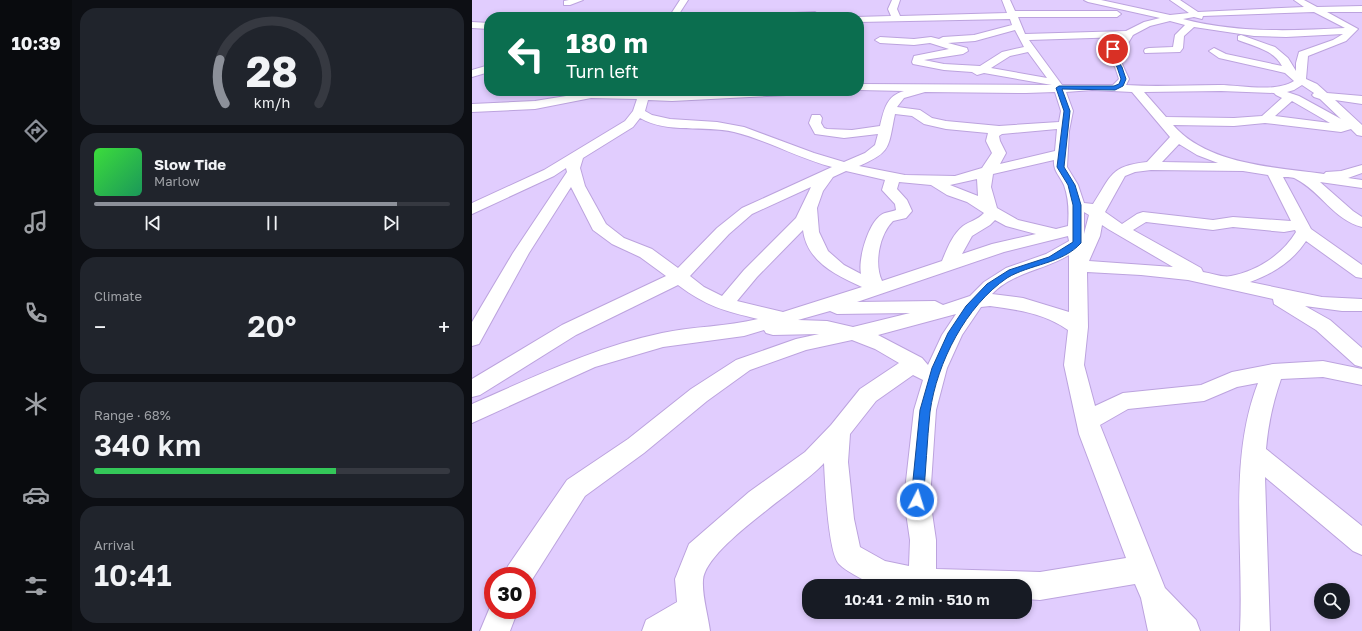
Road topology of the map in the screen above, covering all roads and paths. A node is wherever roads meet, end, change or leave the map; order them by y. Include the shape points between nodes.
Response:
1 (580, 0) edge
2 (684, 0) edge
3 (896, 0) edge
4 (1088, 0) edge
5 (1174, 0) edge
6 (1242, 0) edge
7 (1298, 0) edge
8 (1100, 1) edge
9 (567, 3) dead end
10 (1117, 3) edge
11 (1362, 9) edge
12 (1319, 10) junction
13 (1255, 11) junction
14 (677, 12) edge
15 (1082, 14) junction
16 (1197, 14) junction
17 (1067, 15) junction
18 (897, 17) junction
19 (1167, 17) junction
20 (864, 18) edge
21 (1017, 24) edge
22 (1131, 24) junction
23 (472, 25) edge
24 (1145, 25) junction
25 (484, 26) edge
26 (1190, 26) junction
27 (1207, 26) junction
28 (1355, 33) edge
29 (1103, 35) junction
30 (880, 40) dead end
31 (931, 40) junction
32 (963, 50) junction
33 (1149, 51) dead end
34 (1214, 51) dead end
35 (982, 69) junction
36 (484, 70) edge
37 (1289, 71) junction
38 (472, 74) edge
39 (1302, 77) junction
40 (1334, 85) junction
41 (1057, 86) junction
42 (1313, 86) junction
43 (864, 87) edge
44 (931, 87) junction
45 (951, 88) junction
46 (1115, 88) junction
47 (1135, 89) junction
48 (1268, 90) junction
49 (1322, 95) junction
50 (1362, 95) edge
51 (573, 96) edge
52 (590, 96) edge
53 (639, 96) joint
54 (710, 96) edge
55 (1291, 96) junction
56 (560, 100) junction
57 (1362, 100) edge
58 (535, 105) junction
59 (472, 108) edge
60 (889, 110) junction
61 (640, 112) junction
62 (472, 117) edge
63 (816, 118) dead end
64 (1265, 119) junction
65 (1164, 121) junction
66 (1065, 125) junction
67 (885, 128) junction
68 (999, 130) junction
69 (1358, 132) edge
70 (1178, 137) junction
71 (1061, 154) junction
72 (576, 164) junction
73 (1151, 166) junction
74 (848, 167) junction
75 (1243, 167) junction
76 (1362, 169) edge
77 (988, 171) junction
78 (1273, 172) junction
79 (828, 176) junction
80 (1305, 176) junction
81 (897, 177) junction
82 (934, 181) junction
83 (1362, 184) edge
84 (1074, 193) junction
85 (472, 209) edge
86 (810, 210) junction
87 (992, 213) junction
88 (1097, 215) junction
89 (1362, 222) edge
90 (1302, 228) junction
91 (1123, 230) junction
92 (1057, 234) junction
93 (1076, 236) junction
94 (949, 264) junction
95 (1078, 266) junction
96 (1362, 273) edge
97 (678, 277) junction
98 (1203, 277) junction
99 (1231, 283) junction
100 (878, 288) junction
101 (1262, 291) junction
102 (975, 302) junction
103 (725, 305) junction
104 (1362, 305) edge
105 (819, 308) junction
106 (784, 318) junction
107 (1078, 327) junction
108 (744, 329) junction
109 (848, 333) junction
110 (472, 339) edge
111 (1362, 360) edge
112 (915, 363) junction
113 (1273, 372) junction
114 (1362, 377) edge
115 (932, 383) junction
116 (472, 389) edge
117 (472, 414) edge
118 (1088, 421) junction
119 (839, 432) junction
120 (1254, 453) junction
121 (1362, 542) edge
122 (524, 567) edge
123 (1143, 569) junction
124 (907, 579) edge
125 (922, 579) edge
126 (1032, 586) edge
127 (1154, 598) junction
128 (500, 619) edge
129 (693, 620) edge
130 (496, 631) edge
131 (657, 631) edge
132 (1163, 631) edge
133 (1185, 631) edge
134 (1255, 631) edge

1 - 9 street
2 - 14 street
3 - 18 street via 891,11
4 - 8 street
5 - 16 street
6 - 13 street
7 - 12 street
8 - 10 street
8 - 17 street via 1086,4
10 - 19 street
10 - 22 street
11 - 12 street
12 - 13 street
12 - 28 street
13 - 16 street
15 - 17 street
15 - 22 street
15 - 29 street
16 - 19 street
16 - 27 street
17 - 21 street
18 - 20 street
18 - 21 street via 976,18
19 - 22 street
19 - 24 street
19 - 27 street
21 - 29 street
21 - 31 street via 975,38
21 - 35 street via 1006,54
21 - 41 street
22 - 24 street
22 - 29 street
22 - 46 street via 1123,44 1113,49 1111,54 1124,79
23 - 25 street
24 - 26 street
26 - 27 street
26 - 33 street via 1181,32 1176,50
27 - 28 street via 1254,33
27 - 37 street via 1271,49 1284,60
28 - 39 street via 1302,54
30 - 31 street
31 - 32 street
32 - 35 street via 968,61
32 - 35 street via 925,56 918,58 917,62 944,67
34 - 37 street via 1223,56
35 - 41 street
35 - 45 street
36 - 38 street
37 - 39 street
39 - 40 street
39 - 42 street
39 - 48 street via 1290,88
40 - 42 street
40 - 50 street
41 - 45 street via 1026,90
41 - 46 street
41 - 66 street via 1067,111
42 - 49 street
43 - 44 street
44 - 45 street
44 - 60 street via 900,96
46 - 47 street
47 - 48 street
47 - 65 street
48 - 49 street
48 - 55 street
49 - 57 street
49 - 69 street
51 - 56 street
52 - 56 street
53 - 54 street
53 - 61 street
55 - 64 street
55 - 69 street
56 - 58 street
58 - 59 street
58 - 62 street
60 - 67 street
60 - 68 street via 909,111 928,121 946,125
61 - 72 street via 629,124
61 - 74 street via 646,118 661,122 751,133 796,152
63 - 67 street via 815,123 819,131 826,133 850,134
64 - 65 street via 1234,122
64 - 69 street
65 - 70 street
66 - 68 street
66 - 71 street
67 - 74 street via 881,146 870,156
68 - 77 street via 993,135 998,153 997,161
70 - 73 street
70 - 75 street via 1202,152
71 - 77 street
71 - 84 street via 1060,167 1072,185
72 - 85 street via 549,173
72 - 97 street via 578,186 599,227 618,241 646,253
72 - 110 street
73 - 75 street
73 - 88 street via 1132,168 1120,174 1098,208
74 - 79 street
74 - 81 street
75 - 78 street
76 - 80 street via 1342,175
77 - 82 street via 956,180
77 - 87 street via 983,183
78 - 80 street
78 - 90 street
79 - 86 street via 815,192
79 - 97 street via 748,211 723,231
80 - 83 street
80 - 89 street via 1345,214
81 - 82 street
81 - 100 street via 891,182 889,190 902,203 904,211 901,215 887,218 882,224 870,256 869,268
82 - 87 street via 952,192 972,199
84 - 88 street
84 - 93 street via 1077,205
86 - 100 street via 812,236 819,252 833,266
86 - 103 street via 799,225 734,291
87 - 92 street via 1012,223
87 - 94 street via 985,222 970,229 961,238
88 - 91 street
88 - 95 street via 1092,236
90 - 91 street via 1233,222 1213,225 1184,223 1143,217
90 - 96 street
90 - 99 street via 1296,247 1267,269
91 - 98 street
92 - 93 street
92 - 94 street via 998,248
93 - 95 street
93 - 102 street via 1052,258 1012,272 990,286
94 - 100 street
95 - 98 street via 1130,268
95 - 107 street
97 - 103 street
97 - 116 street via 569,330
98 - 99 street
99 - 101 street
100 - 105 street
101 - 104 street via 1343,306
101 - 111 street via 1298,308 1323,325
102 - 105 street via 938,307
102 - 107 street via 990,300 1023,304 1060,315
102 - 109 street via 892,325
102 - 115 street via 952,335
103 - 106 street
105 - 106 street
106 - 108 street
107 - 118 street via 1074,365
108 - 109 street via 835,329
108 - 117 street via 662,340 588,362
109 - 112 street via 878,342
109 - 122 street via 803,344 743,365 699,395 636,446 576,488
112 - 115 street
112 - 119 street via 868,395
113 - 114 street via 1323,369
113 - 118 street via 1232,380 1204,393 1123,401
113 - 120 street via 1261,406
115 - 125 street via 925,410 917,500 923,540
118 - 123 street
119 - 124 street via 837,476 848,555 881,574
119 - 129 street via 813,459 758,500 700,553 688,579
120 - 121 street
120 - 134 street via 1258,596
123 - 126 street
123 - 127 street
127 - 132 street
127 - 133 street
128 - 130 street
129 - 131 street

